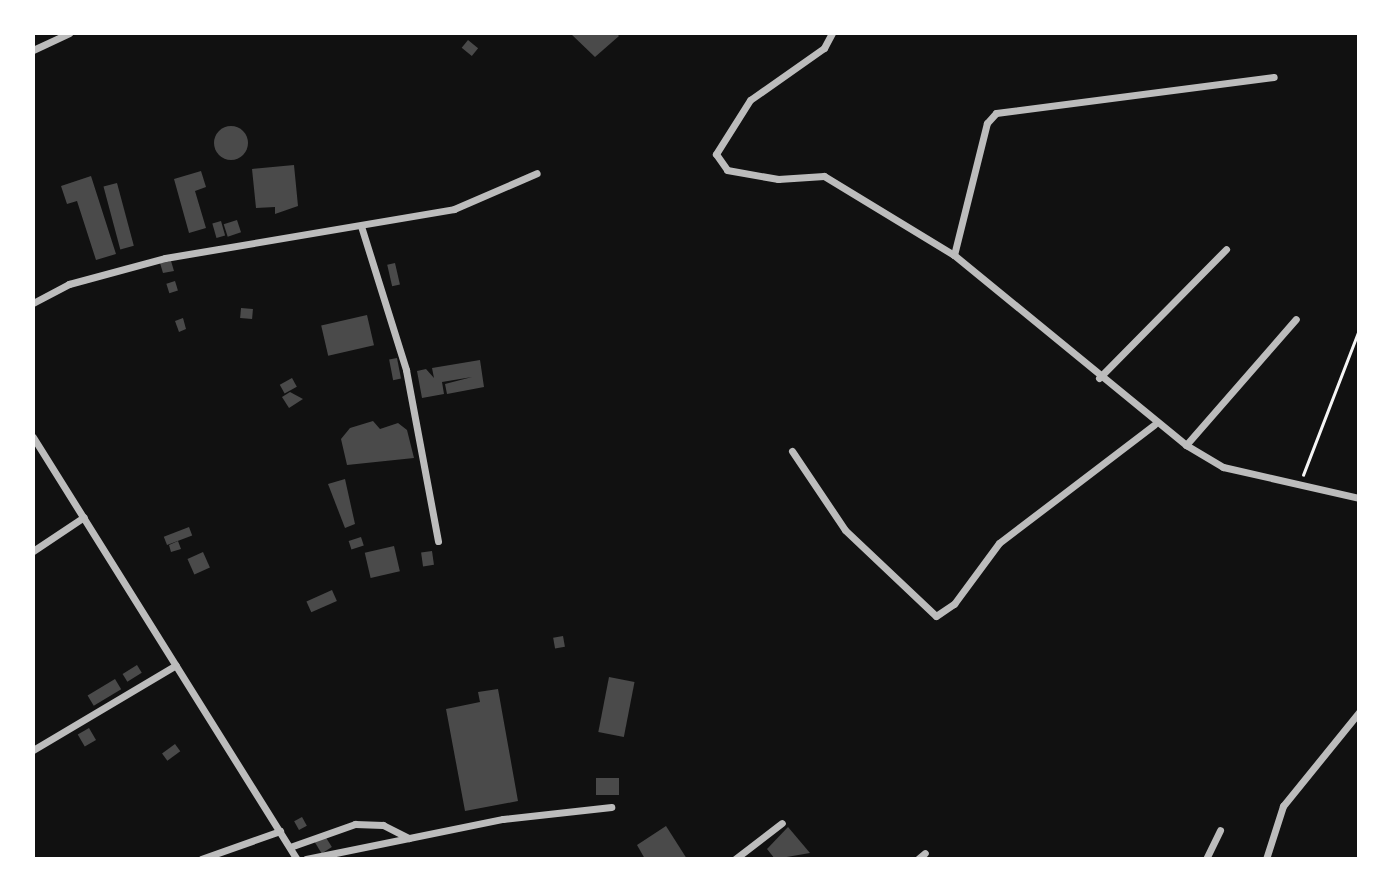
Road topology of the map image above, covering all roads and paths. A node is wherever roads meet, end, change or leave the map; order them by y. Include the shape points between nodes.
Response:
1 (69, 33) edge
2 (832, 33) edge
3 (33, 50) edge
4 (1274, 77) dead end
5 (537, 173) dead end
6 (361, 226) junction
7 (1226, 249) dead end
8 (954, 255) junction
9 (33, 303) edge
10 (1296, 319) dead end
11 (1359, 330) edge
12 (1099, 378) junction
13 (1154, 425) junction
14 (33, 437) edge
15 (1186, 445) junction
16 (792, 451) dead end
17 (1300, 482) junction
18 (1359, 498) edge
19 (84, 517) junction
20 (438, 541) dead end
21 (33, 551) edge
22 (176, 665) junction
23 (1359, 712) edge
24 (33, 750) edge
25 (611, 807) dead end
26 (782, 823) dead end
27 (1220, 830) dead end
28 (280, 831) junction
29 (410, 838) junction
30 (290, 848) junction
31 (925, 853) dead end
32 (201, 859) edge
33 (297, 859) edge
34 (306, 859) edge
35 (735, 859) edge
36 (918, 859) edge
37 (1206, 859) edge
38 (1266, 859) edge

1 - 3 street
2 - 8 street via 824,48 750,100 716,154 727,170 743,174 824,176
4 - 8 street via 996,113 987,123
5 - 6 street via 454,209
6 - 9 street via 165,258 69,284
6 - 20 street via 406,370
7 - 12 street
8 - 12 street
10 - 15 street
11 - 17 path
12 - 13 street
13 - 15 street
13 - 16 street via 999,543 954,604 936,616 845,530
14 - 19 street
15 - 17 street via 1223,467
17 - 18 street
19 - 21 street
19 - 22 street
22 - 24 street
22 - 28 street
23 - 38 street via 1283,806
25 - 29 street
26 - 35 street
27 - 37 street
28 - 30 street
28 - 32 street
29 - 30 street via 383,825 355,824
29 - 34 street
30 - 33 street
31 - 36 street

